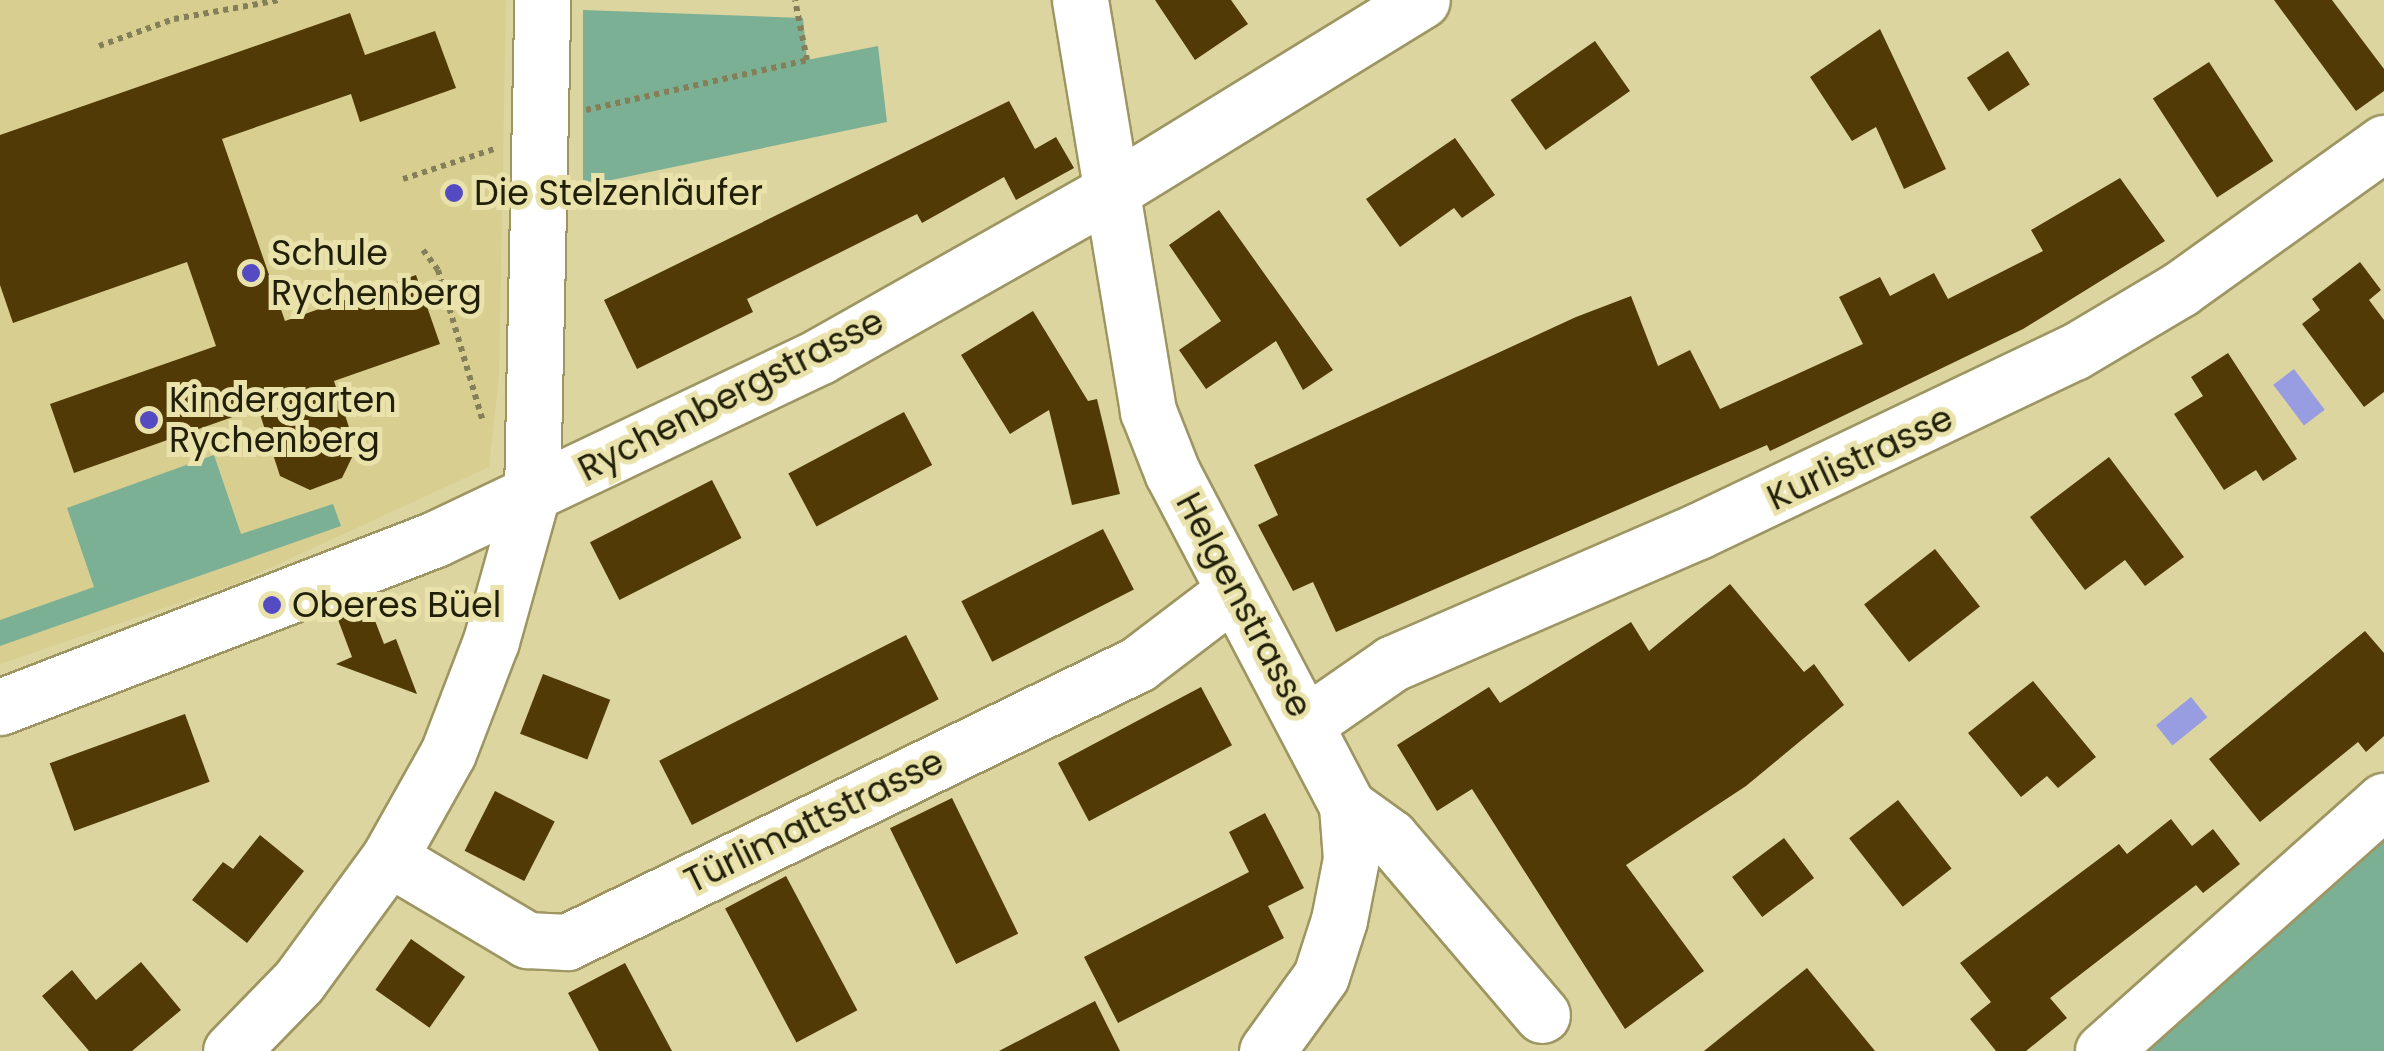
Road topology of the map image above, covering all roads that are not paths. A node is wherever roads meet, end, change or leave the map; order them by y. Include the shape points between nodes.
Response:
1 (542, 0) edge
2 (1080, 0) edge
3 (1422, 0) edge
4 (2384, 143) edge
5 (1110, 192) junction
6 (532, 494) junction
7 (1230, 594) junction
8 (0, 707) edge
9 (1308, 722) junction
10 (2384, 801) edge
11 (1347, 806) junction
12 (389, 858) junction
13 (1542, 1016) dead end
14 (232, 1051) edge
15 (1267, 1051) edge
16 (2103, 1051) edge

1 - 6 street
2 - 5 street, Helgenstrasse
3 - 5 street, Rychenbergstrasse
4 - 9 street, Kurlistrasse via 2180,289 2074,352 1804,484 1392,663
5 - 6 street, Rychenbergstrasse via 820,356
5 - 7 street, Helgenstrasse via 1148,411
6 - 8 street, Rychenbergstrasse via 272,605
6 - 12 street via 491,641 448,753
7 - 9 street, Helgenstrasse
7 - 12 street, Türlimattstrasse via 1138,664 567,942 527,940
9 - 11 street, Helgenstrasse
10 - 16 street
11 - 13 street, Helgenstrasse via 1390,837
11 - 15 street via 1352,860 1333,939 1293,1024
12 - 14 street via 299,981

